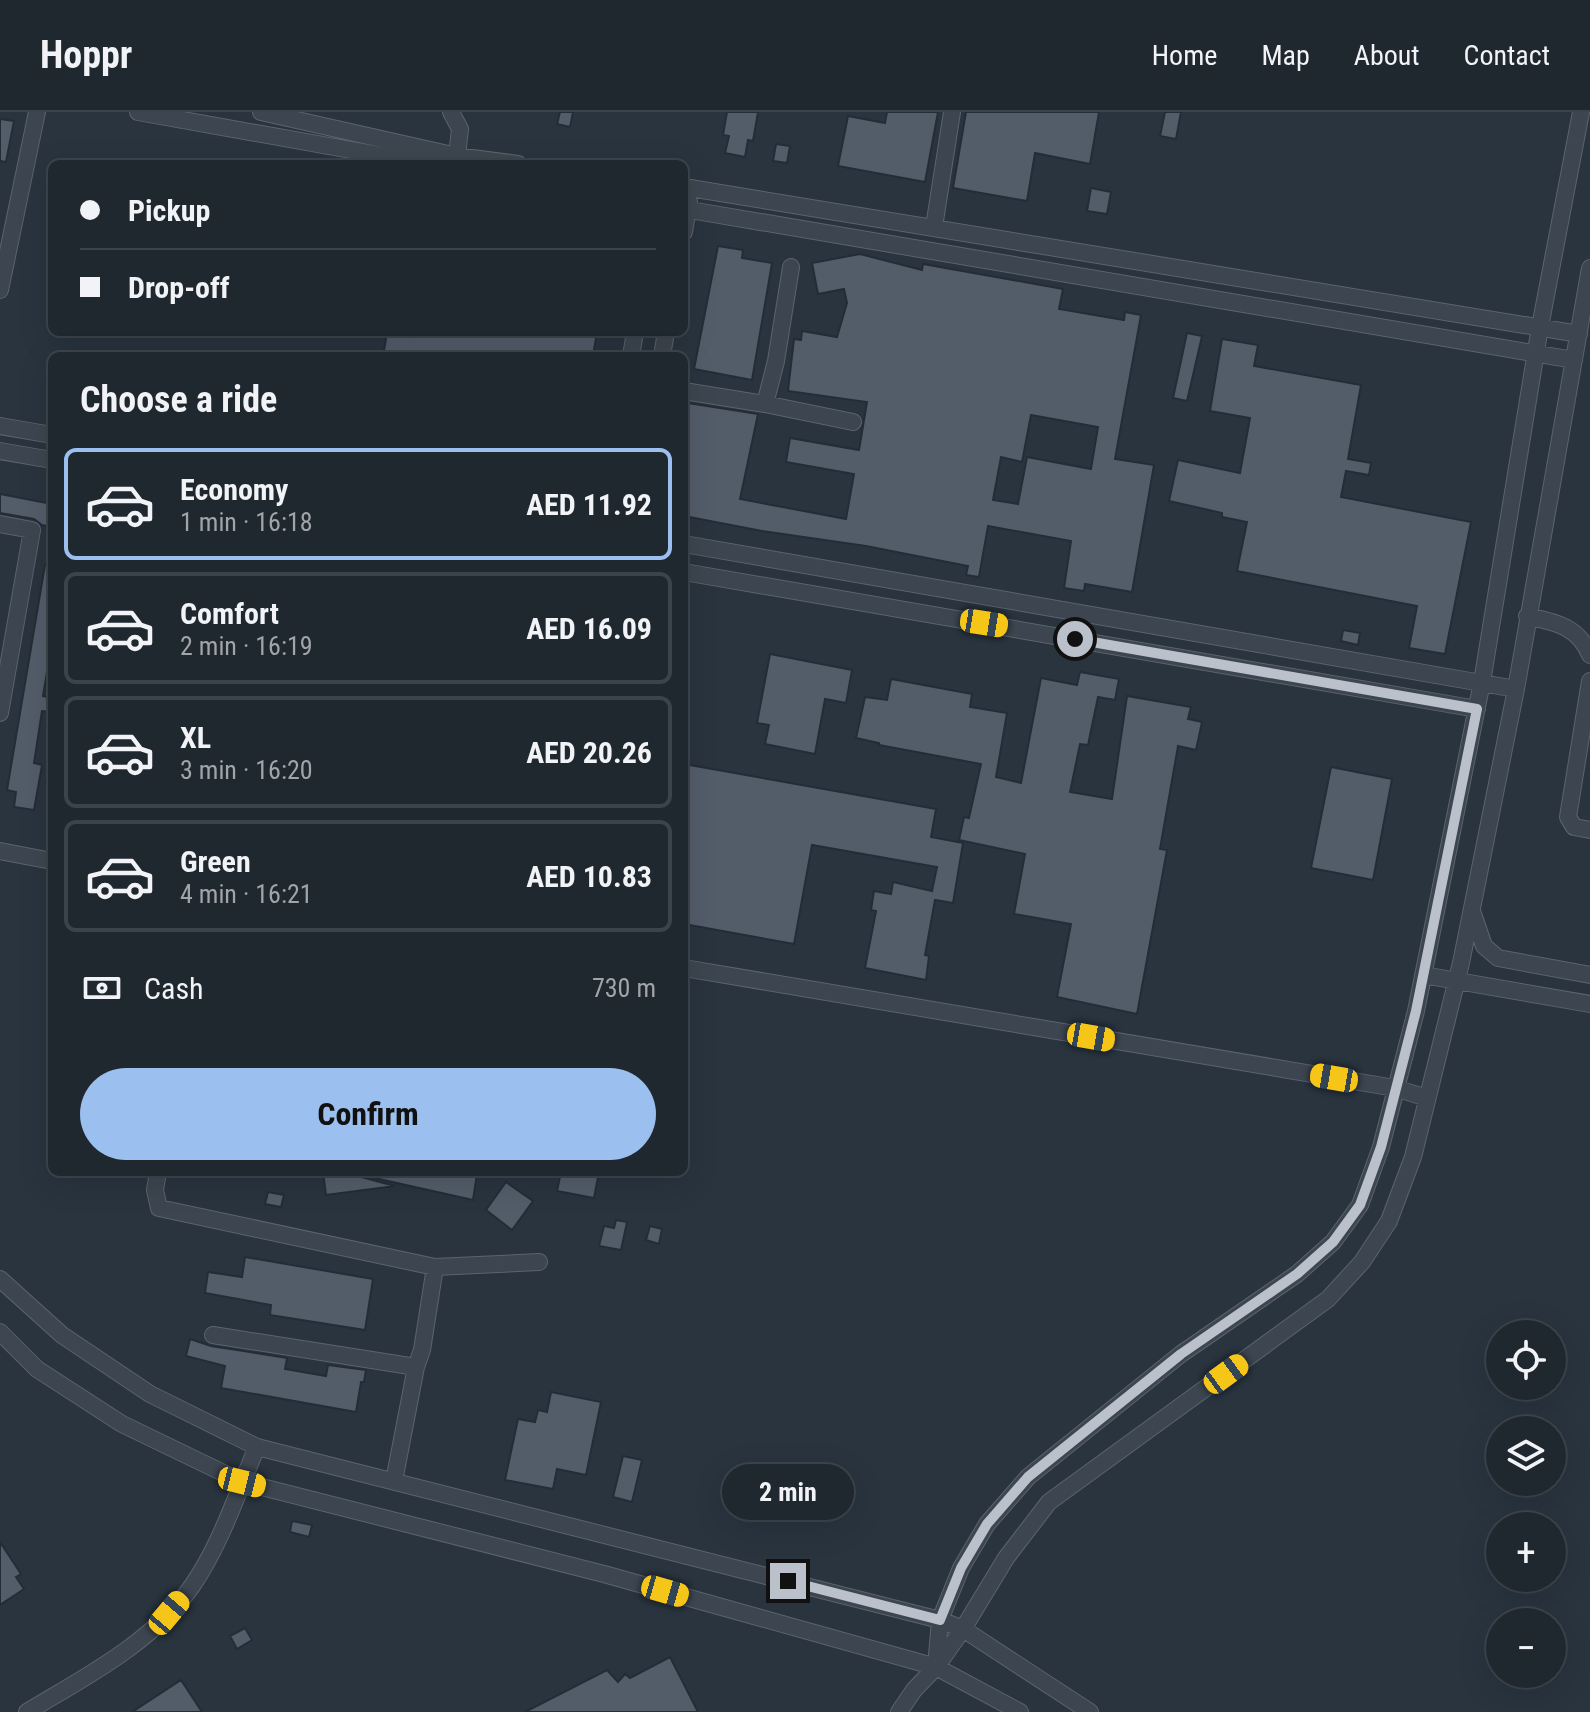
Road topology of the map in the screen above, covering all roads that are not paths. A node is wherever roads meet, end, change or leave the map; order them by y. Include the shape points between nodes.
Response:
1 (37, 112) edge
2 (138, 112) edge
3 (261, 112) edge
4 (952, 112) edge
5 (1581, 112) edge
6 (180, 116) edge
7 (456, 116) edge
8 (212, 118) edge
9 (457, 156) junction
10 (410, 160) edge
11 (488, 160) edge
12 (688, 187) edge
13 (688, 210) edge
14 (934, 227) junction
15 (791, 267) dead end
16 (1590, 268) edge
17 (0, 290) edge
18 (1586, 313) edge
19 (1540, 327) junction
20 (1579, 334) junction
21 (1535, 353) junction
22 (1574, 360) junction
23 (688, 392) edge
24 (765, 404) junction
25 (853, 422) dead end
26 (0, 426) edge
27 (48, 434) edge
28 (0, 451) edge
29 (48, 459) edge
30 (0, 524) edge
31 (688, 545) edge
32 (688, 573) edge
33 (1527, 616) junction
34 (1590, 655) edge
35 (4, 663) edge
36 (1590, 681) edge
37 (1482, 682) junction
38 (1516, 689) junction
39 (1477, 709) junction
40 (0, 713) edge
41 (1590, 830) edge
42 (0, 851) edge
43 (48, 860) edge
44 (1471, 910) junction
45 (688, 969) edge
46 (1423, 975) junction
47 (1590, 975) edge
48 (1457, 980) junction
49 (1590, 1004) edge
50 (1395, 1088) junction
51 (1427, 1098) junction
52 (157, 1176) edge
53 (539, 1262) dead end
54 (435, 1267) junction
55 (0, 1279) edge
56 (0, 1332) edge
57 (213, 1335) dead end
58 (416, 1367) junction
59 (257, 1447) junction
60 (394, 1481) junction
61 (242, 1482) junction
62 (940, 1620) junction
63 (963, 1629) junction
64 (936, 1667) junction
65 (27, 1712) edge
66 (899, 1712) edge
67 (1020, 1712) edge
68 (1090, 1712) edge

1 - 17 street
2 - 6 street
3 - 9 street
4 - 14 street
5 - 19 street
6 - 8 street
7 - 9 street
8 - 10 street
9 - 11 street
12 - 14 street
13 - 21 street
14 - 19 street
15 - 24 street
16 - 18 street
18 - 20 street
19 - 20 street
19 - 21 street
20 - 22 street
21 - 22 street
21 - 37 street
22 - 33 street
23 - 24 street
24 - 25 street
26 - 27 street
28 - 29 street
30 - 35 street via 32,530
31 - 37 street
32 - 39 street
33 - 34 street via 1564,624 1584,640
33 - 38 street
35 - 40 street
36 - 41 street via 1568,817 1574,827
37 - 38 street
37 - 39 street
38 - 44 street
39 - 46 street
42 - 43 street
44 - 47 street via 1484,946 1498,958
44 - 48 street
45 - 50 street
46 - 48 street
46 - 50 street
48 - 49 street
48 - 51 street
50 - 51 street
50 - 62 street via 1360,1205 1333,1242 1297,1274 1181,1354 1028,1477 987,1524 961,1568
51 - 63 street via 1413,1157 1389,1221 1362,1262 1328,1299 1049,1502 1006,1558
52 - 54 street via 159,1208
53 - 54 street
54 - 58 street
55 - 59 street via 62,1335 150,1394
56 - 61 street via 37,1369 122,1424
57 - 58 street
58 - 60 street
59 - 60 street
59 - 61 street
60 - 62 street
61 - 64 street via 604,1574
61 - 65 street via 214,1549 169,1613 151,1632
62 - 63 street
62 - 64 street
63 - 64 street
63 - 68 street
64 - 66 street
64 - 67 street

